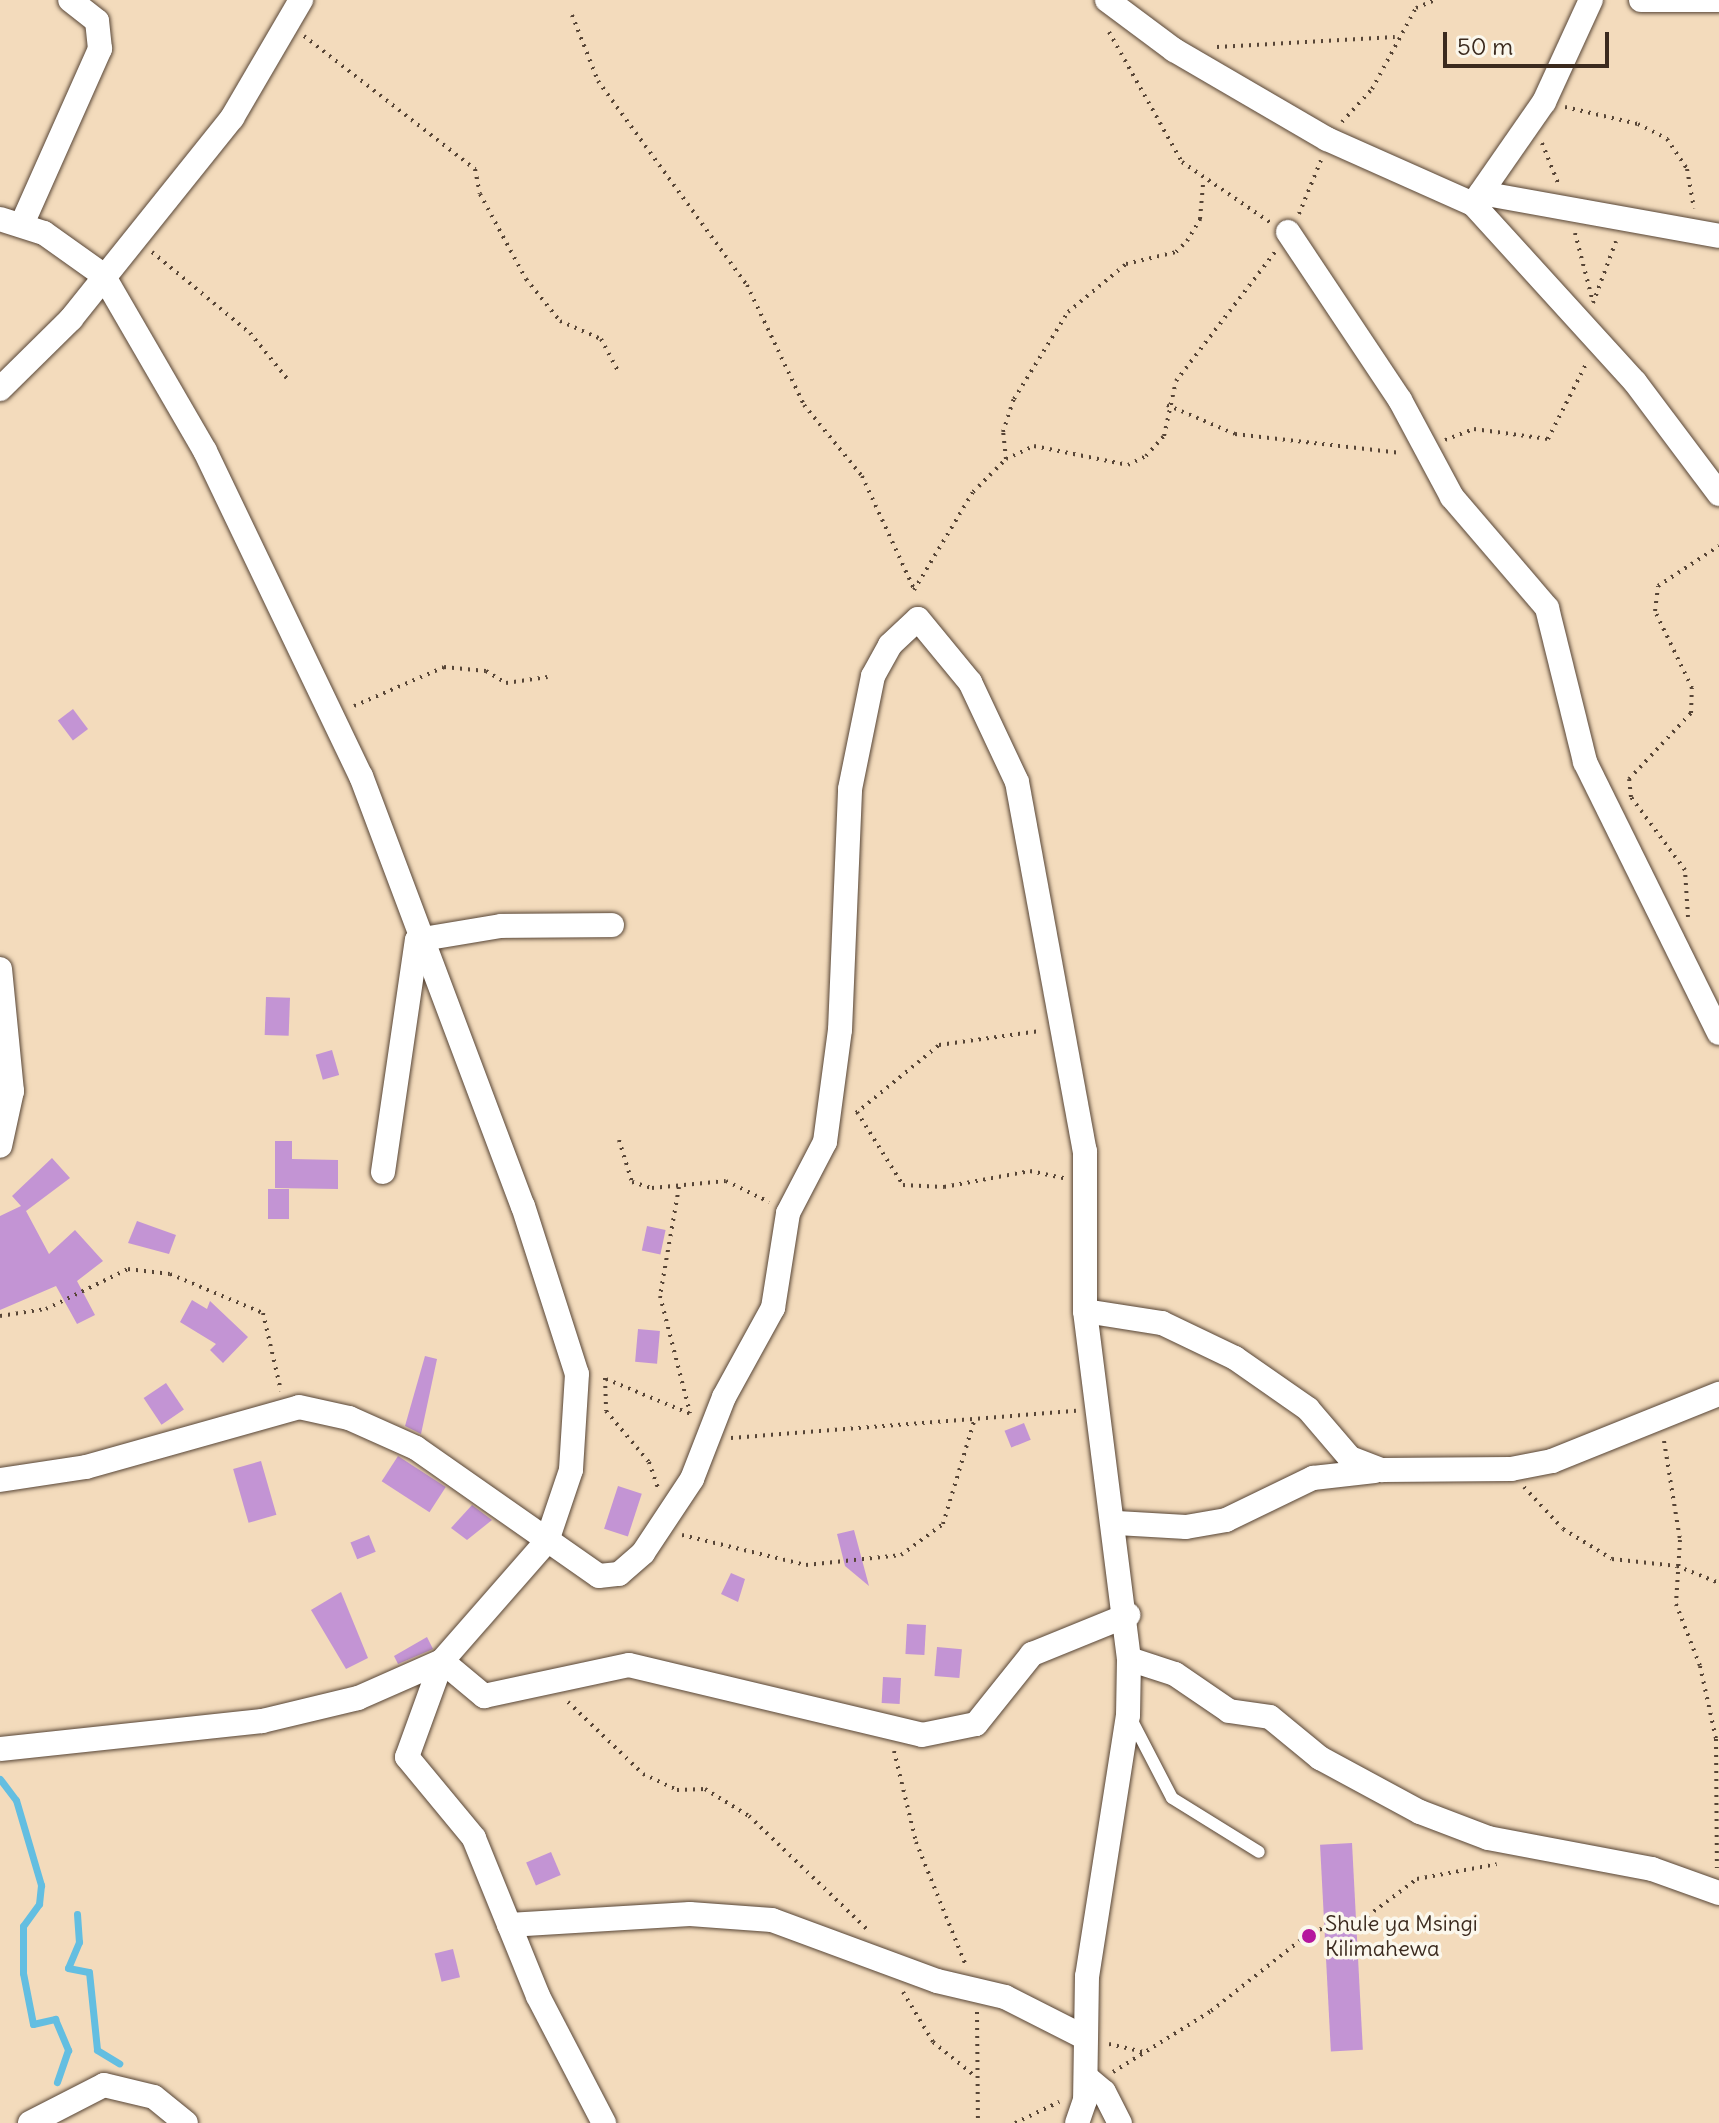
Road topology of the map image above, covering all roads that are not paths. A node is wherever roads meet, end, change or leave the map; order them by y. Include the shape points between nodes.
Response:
1 (70, 0) edge
2 (301, 0) edge
3 (1107, 0) edge
4 (1591, 0) edge
5 (1641, 0) edge
6 (1719, 0) edge
7 (1477, 199) junction
8 (11, 222) edge
9 (1288, 232) road end
10 (1707, 234) edge
11 (103, 275) junction
12 (0, 389) edge
13 (1719, 494) edge
14 (612, 925) dead end
15 (417, 940) junction
16 (0, 969) edge
17 (1719, 1033) edge
18 (0, 1146) edge
19 (383, 1172) dead end
20 (1085, 1311) junction
21 (1719, 1394) edge
22 (1382, 1470) junction
23 (0, 1480) edge
24 (1117, 1523) junction
25 (547, 1541) junction
26 (1128, 1615) junction
27 (1129, 1659) junction
28 (442, 1661) junction
29 (1128, 1715) junction
30 (0, 1749) edge
31 (1259, 1852) dead end
32 (1718, 1886) edge
33 (509, 1925) junction
34 (1084, 2037) junction
35 (1089, 2079) junction
36 (30, 2123) edge
37 (186, 2123) edge
38 (604, 2123) edge
39 (1077, 2123) edge
40 (1120, 2123) edge

1 - 8 street via 97,21 100,49
2 - 11 street via 232,118
3 - 7 street via 1174,50 1327,139
4 - 7 street via 1544,102
5 - 6 street
7 - 10 street
7 - 13 street
8 - 11 street
9 - 17 street via 1467,517 1530,581 1547,608 1585,762
11 - 12 street via 71,319
11 - 15 street via 205,451 333,715
14 - 15 street via 501,926
15 - 19 street
15 - 25 street via 523,1206 577,1374 571,1470
16 - 18 street via 12,1091
20 - 22 street via 1162,1323 1235,1358 1308,1409 1350,1458
20 - 24 street
20 - 25 street via 1085,1194 1067,1030 1017,782 970,682 918,619 890,645 873,676 850,789 830,1116 819,1161 788,1213 773,1308 666,1525 619,1574 599,1576
21 - 22 street via 1660,1423 1511,1469
22 - 24 street via 1313,1478 1226,1520 1186,1527
23 - 25 street via 86,1467 282,1410 349,1418 416,1448
24 - 26 street
25 - 28 street
26 - 27 street
26 - 28 street via 1032,1654 976,1724 891,1733 629,1665 484,1696
27 - 29 street
27 - 32 street via 1175,1674 1229,1711 1270,1717 1320,1758 1420,1812 1488,1838
28 - 30 street via 358,1698 262,1721
28 - 33 street via 407,1757 456,1808
29 - 31 lane via 1172,1798
29 - 34 street
33 - 34 street via 723,1914 772,1920 1034,2009
33 - 38 street
34 - 35 street
35 - 39 street
35 - 40 street
36 - 37 street via 104,2085 154,2097

